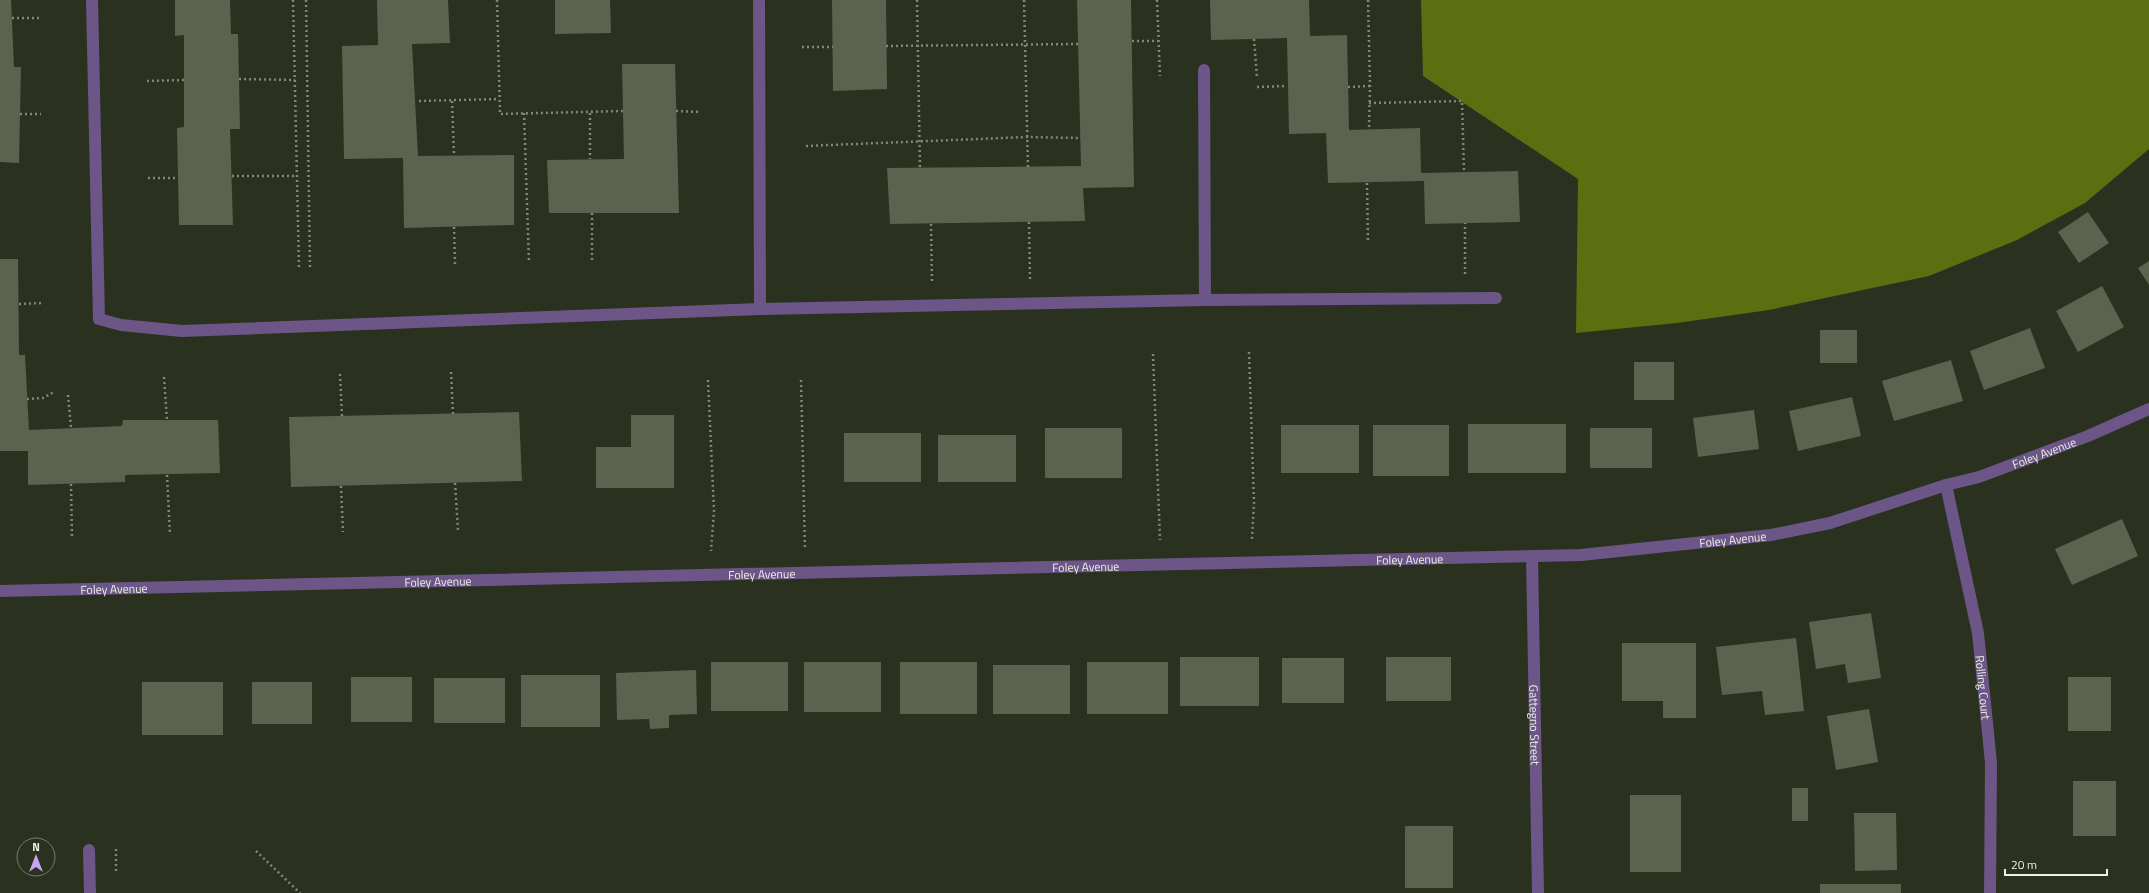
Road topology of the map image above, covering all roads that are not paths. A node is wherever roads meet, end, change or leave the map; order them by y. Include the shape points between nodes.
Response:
1 (92, 0) edge
2 (759, 0) edge
3 (1204, 70) dead end
4 (1496, 298) dead end
5 (1205, 300) junction
6 (760, 309) junction
7 (2149, 409) edge
8 (1946, 485) junction
9 (1532, 557) junction
10 (0, 591) edge
11 (89, 850) dead end
12 (90, 893) edge
13 (1538, 893) edge
14 (1990, 893) edge

1 - 6 street via 98,319 121,325 182,331
2 - 6 street
3 - 5 street
4 - 5 street
5 - 6 street
7 - 8 street, Foley Avenue via 2081,439 1978,477
8 - 9 street, Foley Avenue via 1830,523 1771,535 1589,554
8 - 14 street, Rolling Court via 1978,633 1991,763
9 - 10 street, Foley Avenue
9 - 13 street, Gattegno Street
11 - 12 street

